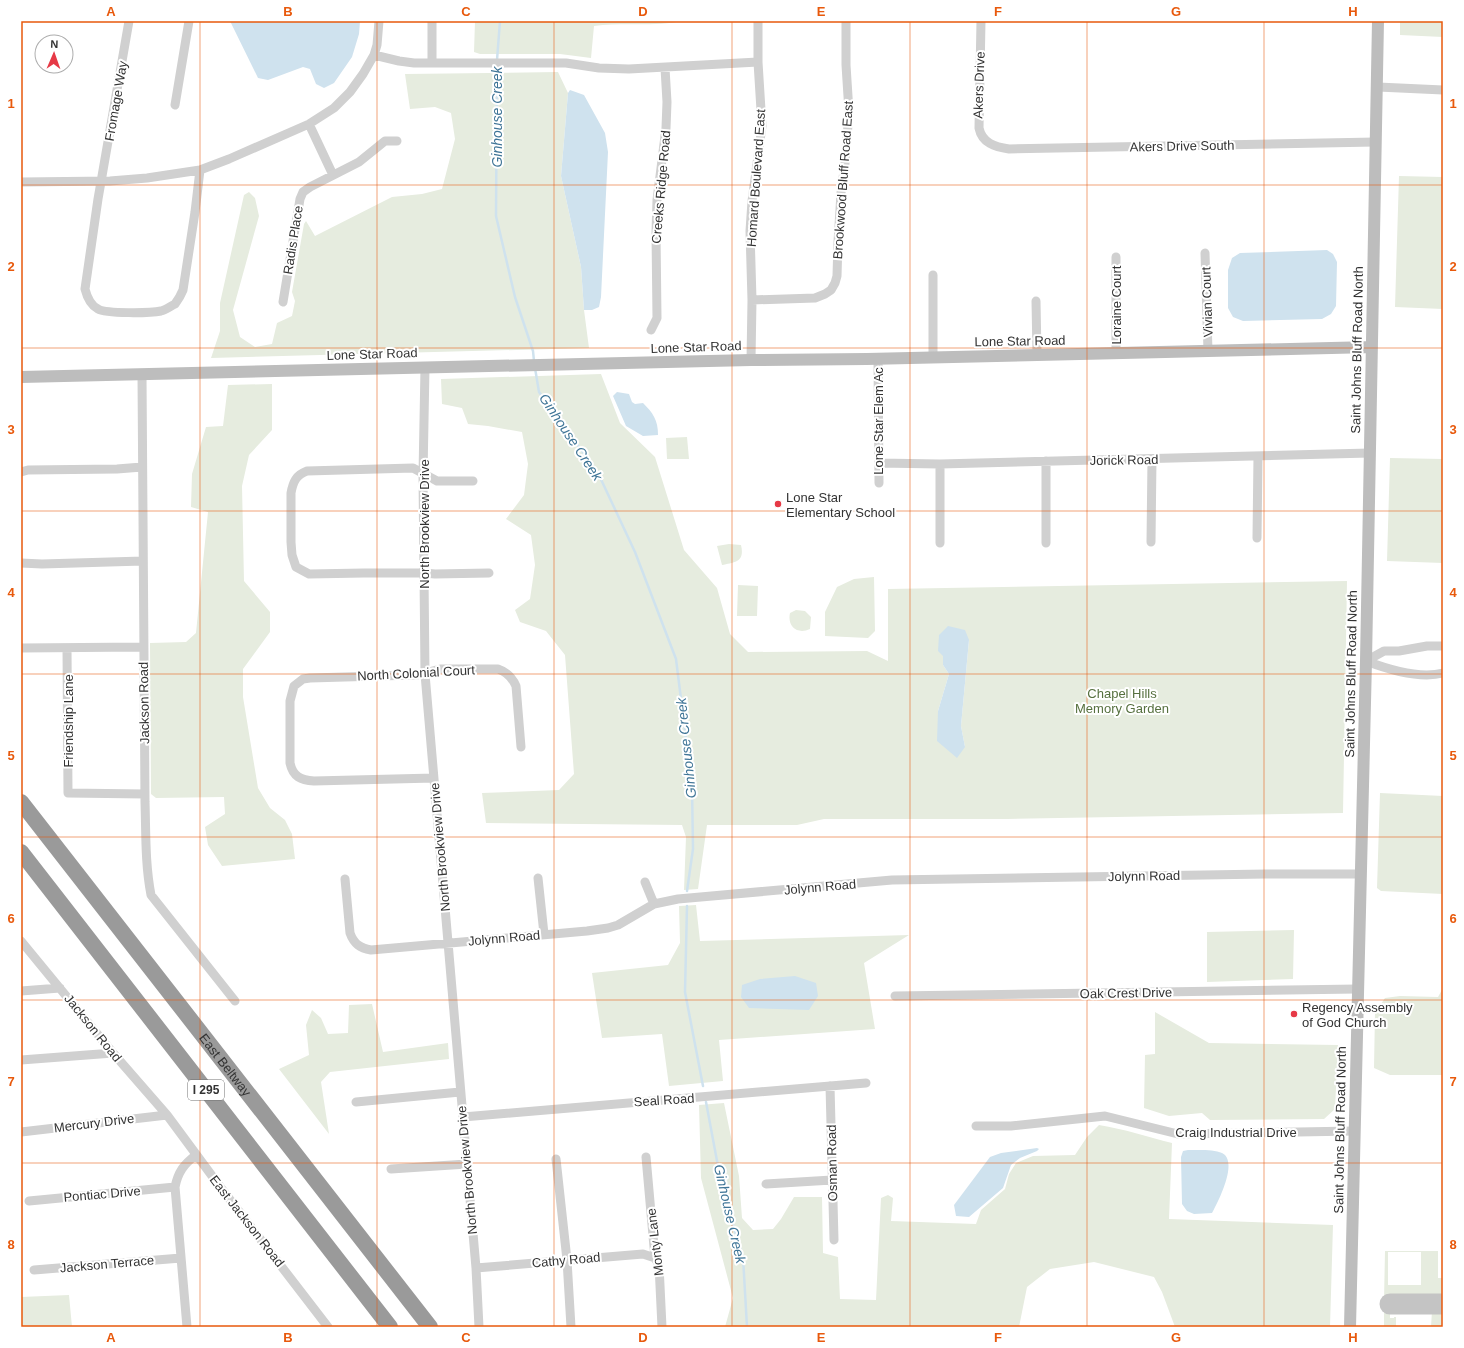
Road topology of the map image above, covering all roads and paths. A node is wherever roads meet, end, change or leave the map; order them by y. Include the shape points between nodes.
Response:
1 (129, 21) edge
2 (189, 21) edge
3 (379, 21) edge
4 (432, 21) edge
5 (758, 21) edge
6 (846, 21) edge
7 (981, 21) edge
8 (1378, 21) edge
9 (374, 55) junction
10 (758, 62) junction
11 (432, 64) junction
12 (665, 68) junction
13 (1378, 87) junction
14 (1443, 90) edge
15 (175, 105) dead end
16 (309, 124) junction
17 (397, 141) dead end
18 (1376, 142) junction
19 (990, 144) joint
20 (200, 170) junction
21 (333, 175) junction
22 (102, 181) junction
23 (21, 182) edge
24 (1205, 252) dead end
25 (1116, 257) dead end
26 (933, 275) dead end
27 (752, 300) junction
28 (1036, 301) dead end
29 (284, 302) dead end
30 (651, 330) dead end
31 (1372, 347) junction
32 (1208, 351) junction
33 (1116, 353) junction
34 (1037, 355) junction
35 (933, 357) junction
36 (878, 359) junction
37 (751, 360) junction
38 (425, 367) junction
39 (142, 375) junction
40 (21, 377) edge
41 (1370, 453) junction
42 (1258, 456) junction
43 (1152, 459) junction
44 (1046, 461) junction
45 (879, 463) junction
46 (940, 464) junction
47 (142, 467) junction
48 (21, 472) edge
49 (423, 474) junction
50 (473, 481) dead end
51 (879, 483) dead end
52 (1257, 538) dead end
53 (1151, 542) dead end
54 (1046, 543) dead end
55 (940, 544) dead end
56 (143, 561) junction
57 (21, 563) edge
58 (424, 573) junction
59 (489, 573) dead end
60 (1443, 646) edge
61 (143, 647) junction
62 (21, 648) edge
63 (67, 648) junction
64 (1366, 661) junction
65 (425, 674) junction
66 (1443, 674) edge
67 (521, 747) dead end
68 (434, 778) junction
69 (145, 794) junction
70 (21, 802) edge
71 (21, 852) edge
72 (1360, 874) junction
73 (538, 878) dead end
74 (345, 879) dead end
75 (645, 882) dead end
76 (654, 904) junction
77 (544, 934) junction
78 (21, 941) edge
79 (449, 942) junction
80 (60, 988) junction
81 (1357, 989) junction
82 (21, 991) edge
83 (895, 996) dead end
84 (235, 1001) dead end
85 (113, 1053) junction
86 (21, 1060) edge
87 (866, 1083) dead end
88 (830, 1086) junction
89 (460, 1092) junction
90 (356, 1102) dead end
91 (166, 1115) junction
92 (462, 1117) junction
93 (976, 1126) dead end
94 (1354, 1131) junction
95 (21, 1132) edge
96 (196, 1155) junction
97 (646, 1157) dead end
98 (556, 1159) dead end
99 (467, 1164) junction
100 (391, 1169) dead end
101 (832, 1180) junction
102 (766, 1184) dead end
103 (175, 1187) junction
104 (29, 1201) dead end
105 (834, 1240) dead end
106 (181, 1258) junction
107 (655, 1258) junction
108 (567, 1260) junction
109 (476, 1268) junction
110 (34, 1270) dead end
111 (187, 1327) edge
112 (328, 1327) edge
113 (390, 1327) edge
114 (430, 1327) edge
115 (479, 1327) edge
116 (571, 1327) edge
117 (662, 1327) edge
118 (1350, 1327) edge

1 - 22 street, Fromage Way
2 - 15 street
3 - 9 street
4 - 11 street
5 - 10 street, Homard Boulevard East
6 - 27 street, Brookwood Bluff Road East via 850,112 839,211 835,283 831,290 815,298
7 - 19 street, Akers Drive via 978,128 982,137
8 - 13 street, Saint Johns Bluff Road North
9 - 11 street via 399,61
9 - 16 street via 350,92 334,108
10 - 12 street
10 - 27 street, Homard Boulevard East via 762,126 750,231
11 - 12 street via 522,62 566,63 599,68
12 - 30 street, Creeks Ridge Road via 666,135 657,200 657,318
13 - 14 street
13 - 18 street, Saint Johns Bluff Road North
16 - 20 street
16 - 21 street
17 - 21 street, Radis Place via 384,141 358,162
18 - 19 street, Akers Drive South via 1009,149
18 - 31 street, Saint Johns Bluff Road North
20 - 22 street via 147,178
20 - 22 street, Fromage Way via 183,290 174,304 161,311 100,310 93,307 86,295
21 - 29 street, Radis Place via 307,189 300,199
22 - 23 street
24 - 32 street, Vivian Court
25 - 33 street, Loraine Court
26 - 35 street
27 - 37 street, Homard Boulevard East
28 - 34 street
31 - 32 street, Lone Star Road
31 - 41 street, Saint Johns Bluff Road North
32 - 33 street, Lone Star Road
33 - 34 street, Lone Star Road
34 - 35 street, Lone Star Road
35 - 36 street, Lone Star Road
36 - 37 street, Lone Star Road
36 - 45 street, Lone Star Elem Ac
37 - 38 street, Lone Star Road
38 - 39 street, Lone Star Road
38 - 49 street, North Brookview Drive
39 - 40 street, Lone Star Road
39 - 47 street, Jackson Road
41 - 42 street, Jorick Road
41 - 64 street, Saint Johns Bluff Road North
42 - 43 street, Jorick Road
42 - 52 street
43 - 44 street, Jorick Road
43 - 53 street
44 - 46 street, Jorick Road
44 - 54 street
45 - 46 street, Jorick Road
45 - 51 street, Lone Star Elem Ac
46 - 55 street
47 - 48 street
47 - 56 street, Jackson Road
49 - 50 street via 437,481
49 - 58 street, North Brookview Drive
49 - 58 street via 413,468 307,471 300,474 292,485 291,542 296,567 309,574
56 - 57 street
56 - 61 street, Jackson Road
58 - 59 street
58 - 65 street, North Brookview Drive
60 - 64 street via 1384,651
61 - 63 street
61 - 69 street, Jackson Road
62 - 63 street
63 - 69 street, Friendship Lane via 68,793
64 - 66 street via 1384,668 1411,673
64 - 72 street, Saint Johns Bluff Road North
65 - 67 street, North Colonial Court via 440,670 498,669 513,678 516,686
65 - 68 street, North Brookview Drive
65 - 68 street, North Colonial Court via 303,679 294,686 290,701 290,763 292,769 303,780
68 - 79 street, North Brookview Drive
69 - 84 street, Jackson Road via 146,843 152,895
70 - 114 highway, East Beltway / I 295
71 - 113 highway, I 295
72 - 76 street, Jolynn Road via 892,880 678,899
72 - 81 street, Saint Johns Bluff Road North
73 - 77 street
74 - 79 street, Jolynn Road via 350,933 358,946 371,950
75 - 76 street
76 - 77 street, Jolynn Road via 628,920 608,928
77 - 79 street, Jolynn Road
78 - 80 street, Jackson Road
79 - 89 street, North Brookview Drive
80 - 82 street
80 - 85 street, Jackson Road
81 - 83 street, Oak Crest Drive
81 - 94 street, Saint Johns Bluff Road North
85 - 86 street
85 - 91 street, Jackson Road
87 - 88 street, Seal Road
88 - 92 street, Seal Road
88 - 101 street, Osman Road
89 - 90 street
89 - 92 street, North Brookview Drive
91 - 95 street, Mercury Drive
91 - 96 street, East Jackson Road
92 - 99 street, North Brookview Drive
93 - 94 street, Craig Industrial Drive via 1011,1126 1105,1116 1178,1134
94 - 118 street, Saint Johns Bluff Road North
96 - 103 street via 185,1163
96 - 112 street, East Jackson Road
97 - 107 street, Monty Lane
98 - 108 street
99 - 100 street
99 - 109 street, North Brookview Drive
101 - 102 street
101 - 105 street, Osman Road
103 - 104 street, Pontiac Drive
103 - 106 street
106 - 110 street, Jackson Terrace
106 - 111 street
107 - 108 street, Cathy Road via 643,1254
107 - 117 street, Monty Lane via 659,1265
108 - 109 street, Cathy Road
108 - 116 street
109 - 115 street, North Brookview Drive

